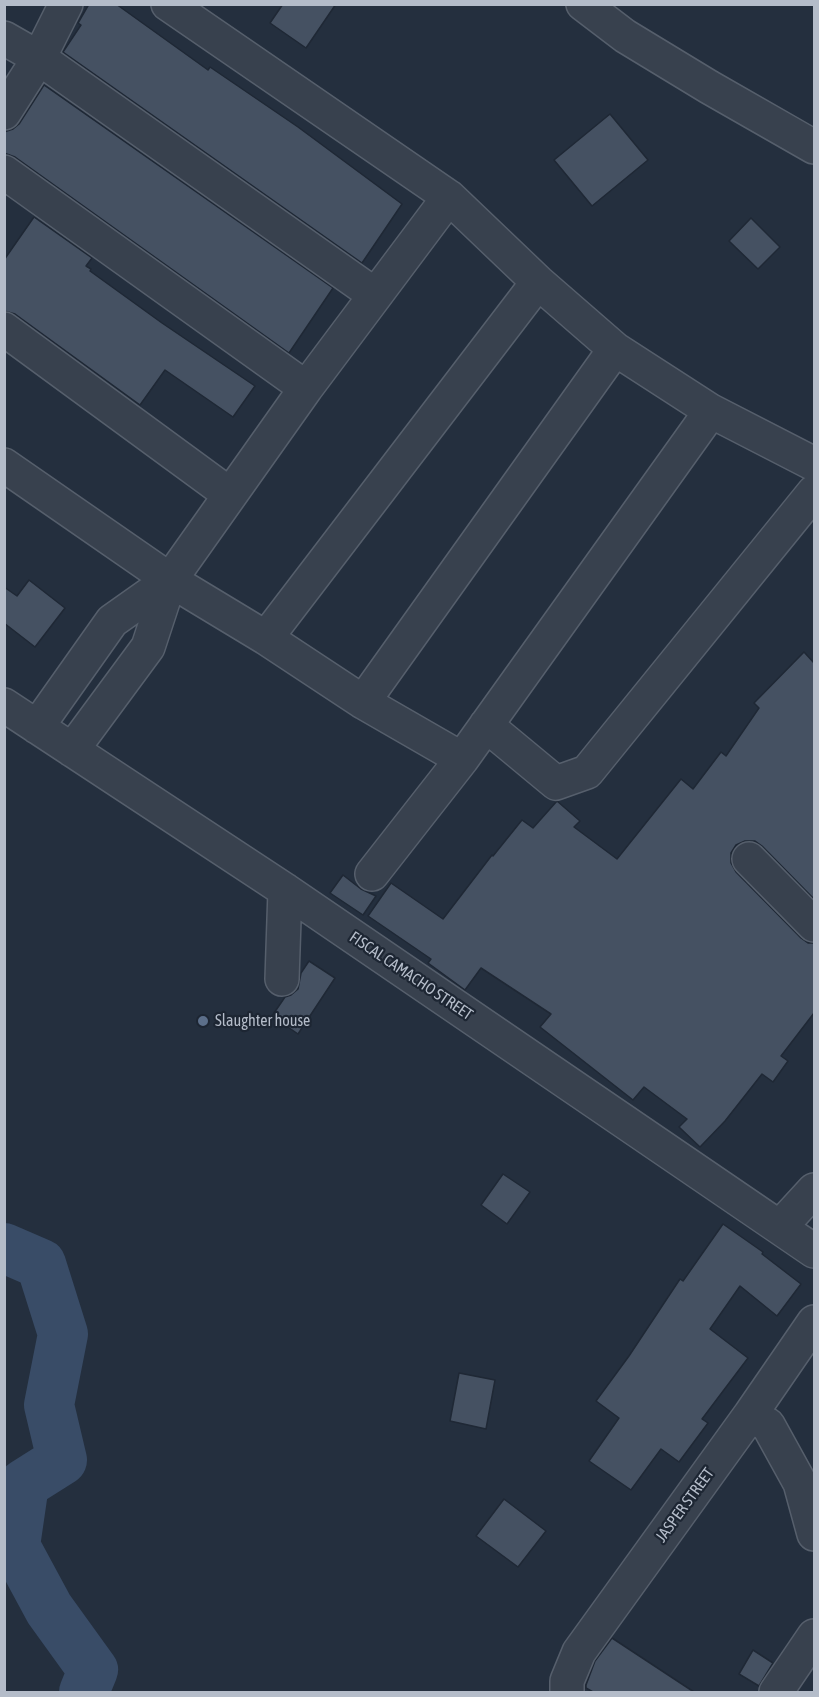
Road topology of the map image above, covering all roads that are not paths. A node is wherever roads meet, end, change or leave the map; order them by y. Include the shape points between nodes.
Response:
1 (66, 4) edge
2 (168, 4) edge
3 (583, 4) edge
4 (4, 38) edge
5 (39, 58) junction
6 (4, 113) edge
7 (814, 147) edge
8 (4, 172) edge
9 (449, 197) junction
10 (538, 282) junction
11 (375, 296) junction
12 (4, 329) edge
13 (615, 349) junction
14 (306, 388) junction
15 (711, 411) junction
16 (814, 464) edge
17 (4, 465) edge
18 (814, 492) edge
19 (229, 494) junction
20 (170, 580) junction
21 (266, 638) junction
22 (363, 702) junction
23 (4, 705) edge
24 (486, 726) junction
25 (37, 727) junction
26 (72, 750) junction
27 (462, 759) junction
28 (749, 859) dead end
29 (372, 874) dead end
30 (285, 890) junction
31 (814, 925) edge
32 (282, 979) dead end
33 (814, 1190) edge
34 (780, 1227) junction
35 (814, 1251) edge
36 (814, 1322) edge
37 (750, 1415) junction
38 (814, 1534) edge
39 (814, 1636) edge
40 (567, 1692) edge
41 (776, 1692) edge

1 - 5 street
2 - 9 street
3 - 7 street via 625,36
4 - 5 street
5 - 6 street
5 - 11 street
8 - 14 street
9 - 10 street
9 - 11 street
10 - 13 street
10 - 21 street
11 - 14 street
12 - 19 street
13 - 15 street
13 - 22 street
14 - 19 street
15 - 16 street
15 - 24 street
17 - 20 street
18 - 24 street via 586,772 556,783
19 - 20 street
20 - 21 street
20 - 25 street via 112,621
20 - 26 street via 148,647
21 - 22 street
22 - 27 street
23 - 25 street, FISCAL CAMACHO STREET
24 - 27 street
25 - 26 street, FISCAL CAMACHO STREET
26 - 30 street, FISCAL CAMACHO STREET
27 - 29 street
28 - 31 street
30 - 32 street
30 - 34 street, FISCAL CAMACHO STREET
33 - 34 street
34 - 35 street, FISCAL CAMACHO STREET
36 - 37 street, JASPER STREET
37 - 38 street via 768,1425 800,1483
37 - 40 street, JASPER STREET via 579,1652 567,1681
39 - 41 street

